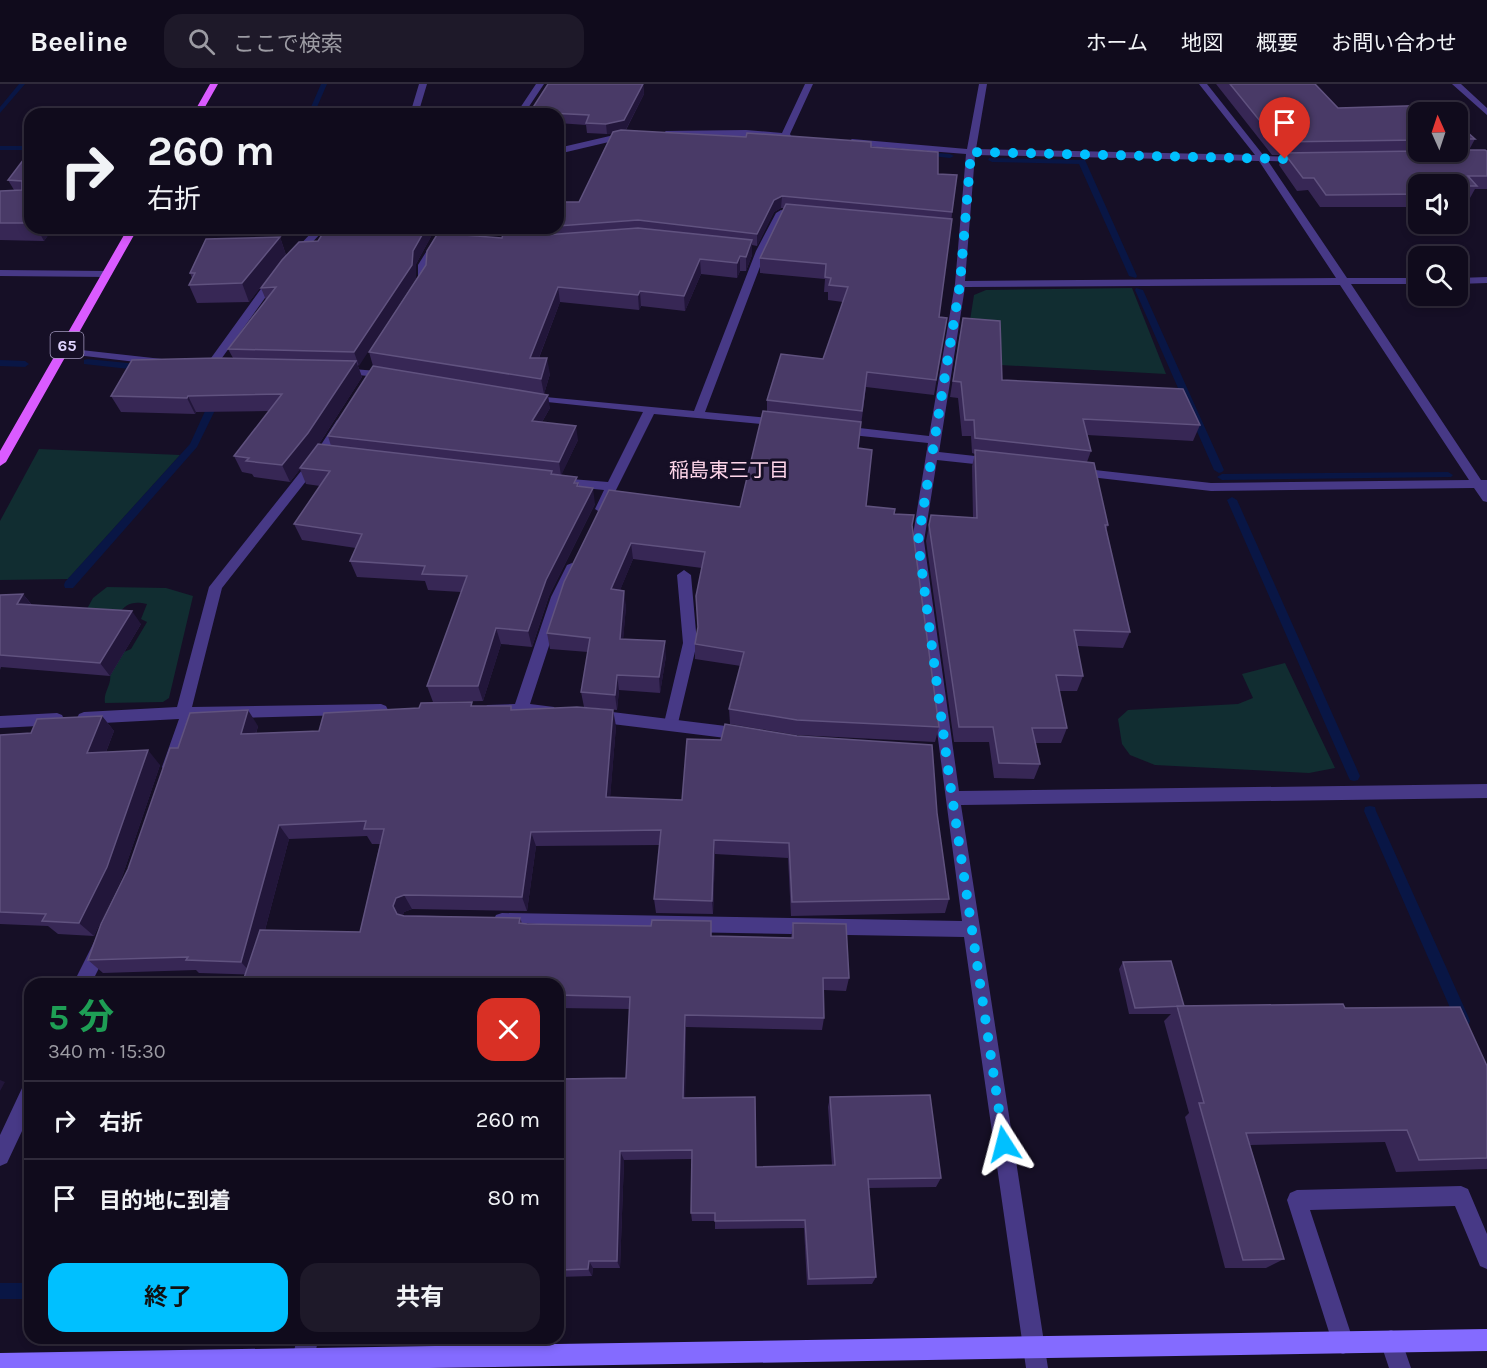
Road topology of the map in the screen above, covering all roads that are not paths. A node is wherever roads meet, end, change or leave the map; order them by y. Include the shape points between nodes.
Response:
1 (214, 84) edge
2 (423, 84) edge
3 (540, 84) edge
4 (809, 84) edge
5 (983, 84) edge
6 (1203, 84) edge
7 (1456, 84) edge
8 (200, 108) edge
9 (416, 108) edge
10 (524, 108) edge
11 (1487, 112) edge
12 (655, 134) edge
13 (633, 135) edge
14 (784, 136) junction
15 (796, 137) edge
16 (843, 141) edge
17 (564, 150) edge
18 (971, 152) junction
19 (1310, 159) edge
20 (1263, 160) junction
21 (816, 216) edge
22 (953, 229) edge
23 (964, 230) junction
24 (130, 234) edge
25 (315, 234) edge
26 (445, 234) edge
27 (289, 261) edge
28 (280, 270) edge
29 (0, 273) edge
30 (107, 274) junction
31 (1487, 280) edge
32 (1408, 281) edge
33 (1468, 281) edge
34 (1343, 282) junction
35 (960, 284) junction
36 (411, 297) edge
37 (63, 351) junction
38 (175, 363) edge
39 (210, 367) edge
40 (368, 369) junction
41 (329, 371) edge
42 (396, 376) edge
43 (361, 391) edge
44 (510, 394) edge
45 (350, 409) edge
46 (650, 410) junction
47 (699, 413) junction
48 (793, 424) edge
49 (828, 428) edge
50 (934, 440) junction
51 (931, 455) junction
52 (0, 462) edge
53 (1001, 463) edge
54 (1059, 470) edge
55 (541, 480) edge
56 (1482, 484) edge
57 (612, 486) junction
58 (1487, 498) edge
59 (592, 526) edge
60 (578, 556) edge
61 (684, 575) dead end
62 (473, 709) edge
63 (521, 709) junction
64 (402, 710) edge
65 (185, 713) junction
66 (0, 722) edge
67 (672, 723) junction
68 (762, 737) edge
69 (165, 781) edge
70 (1487, 791) edge
71 (952, 798) junction
72 (483, 920) edge
73 (972, 929) junction
74 (107, 933) edge
75 (85, 978) edge
76 (24, 1106) edge
77 (0, 1156) edge
78 (1487, 1259) edge
79 (1487, 1340) edge
80 (1391, 1341) junction
81 (1343, 1343) junction
82 (307, 1344) edge
83 (1036, 1358) edge
84 (303, 1360) junction
85 (0, 1365) edge
86 (226, 1365) edge
87 (1400, 1368) edge

1 - 8 main road
2 - 9 street
3 - 10 street
4 - 14 street
5 - 18 street
6 - 20 street
7 - 11 street
12 - 14 street via 746,132
13 - 17 street
14 - 15 street
16 - 18 street
18 - 20 street
18 - 23 street
19 - 20 street
20 - 34 street
21 - 47 street via 781,213 756,250
22 - 23 street
23 - 35 street
24 - 30 main road, 65
25 - 27 street
26 - 36 street via 443,242 423,265 423,279
28 - 39 street
29 - 30 street
30 - 37 main road, 65
31 - 33 street
32 - 34 street
34 - 35 street
34 - 56 street
35 - 50 street
37 - 38 street
37 - 52 main road, 65
40 - 41 street
40 - 42 street
40 - 43 street
44 - 46 street
45 - 65 street via 326,455 216,587
46 - 47 street
46 - 57 street
47 - 48 street
49 - 50 street
50 - 51 street
51 - 53 street
51 - 71 street via 918,541 940,752
54 - 56 street via 1211,487
55 - 57 street
56 - 58 street
57 - 59 street
60 - 63 street via 558,597
61 - 67 street via 690,643
62 - 63 street
63 - 67 street
64 - 65 street
65 - 66 street
65 - 69 street
67 - 68 street
70 - 71 street
71 - 73 street
72 - 73 street
73 - 83 street
74 - 75 street
76 - 77 street
78 - 81 street via 1461,1196 1297,1200
79 - 80 street
80 - 81 street
80 - 87 street
81 - 83 street
82 - 84 street
83 - 84 street
84 - 86 street
85 - 86 street

